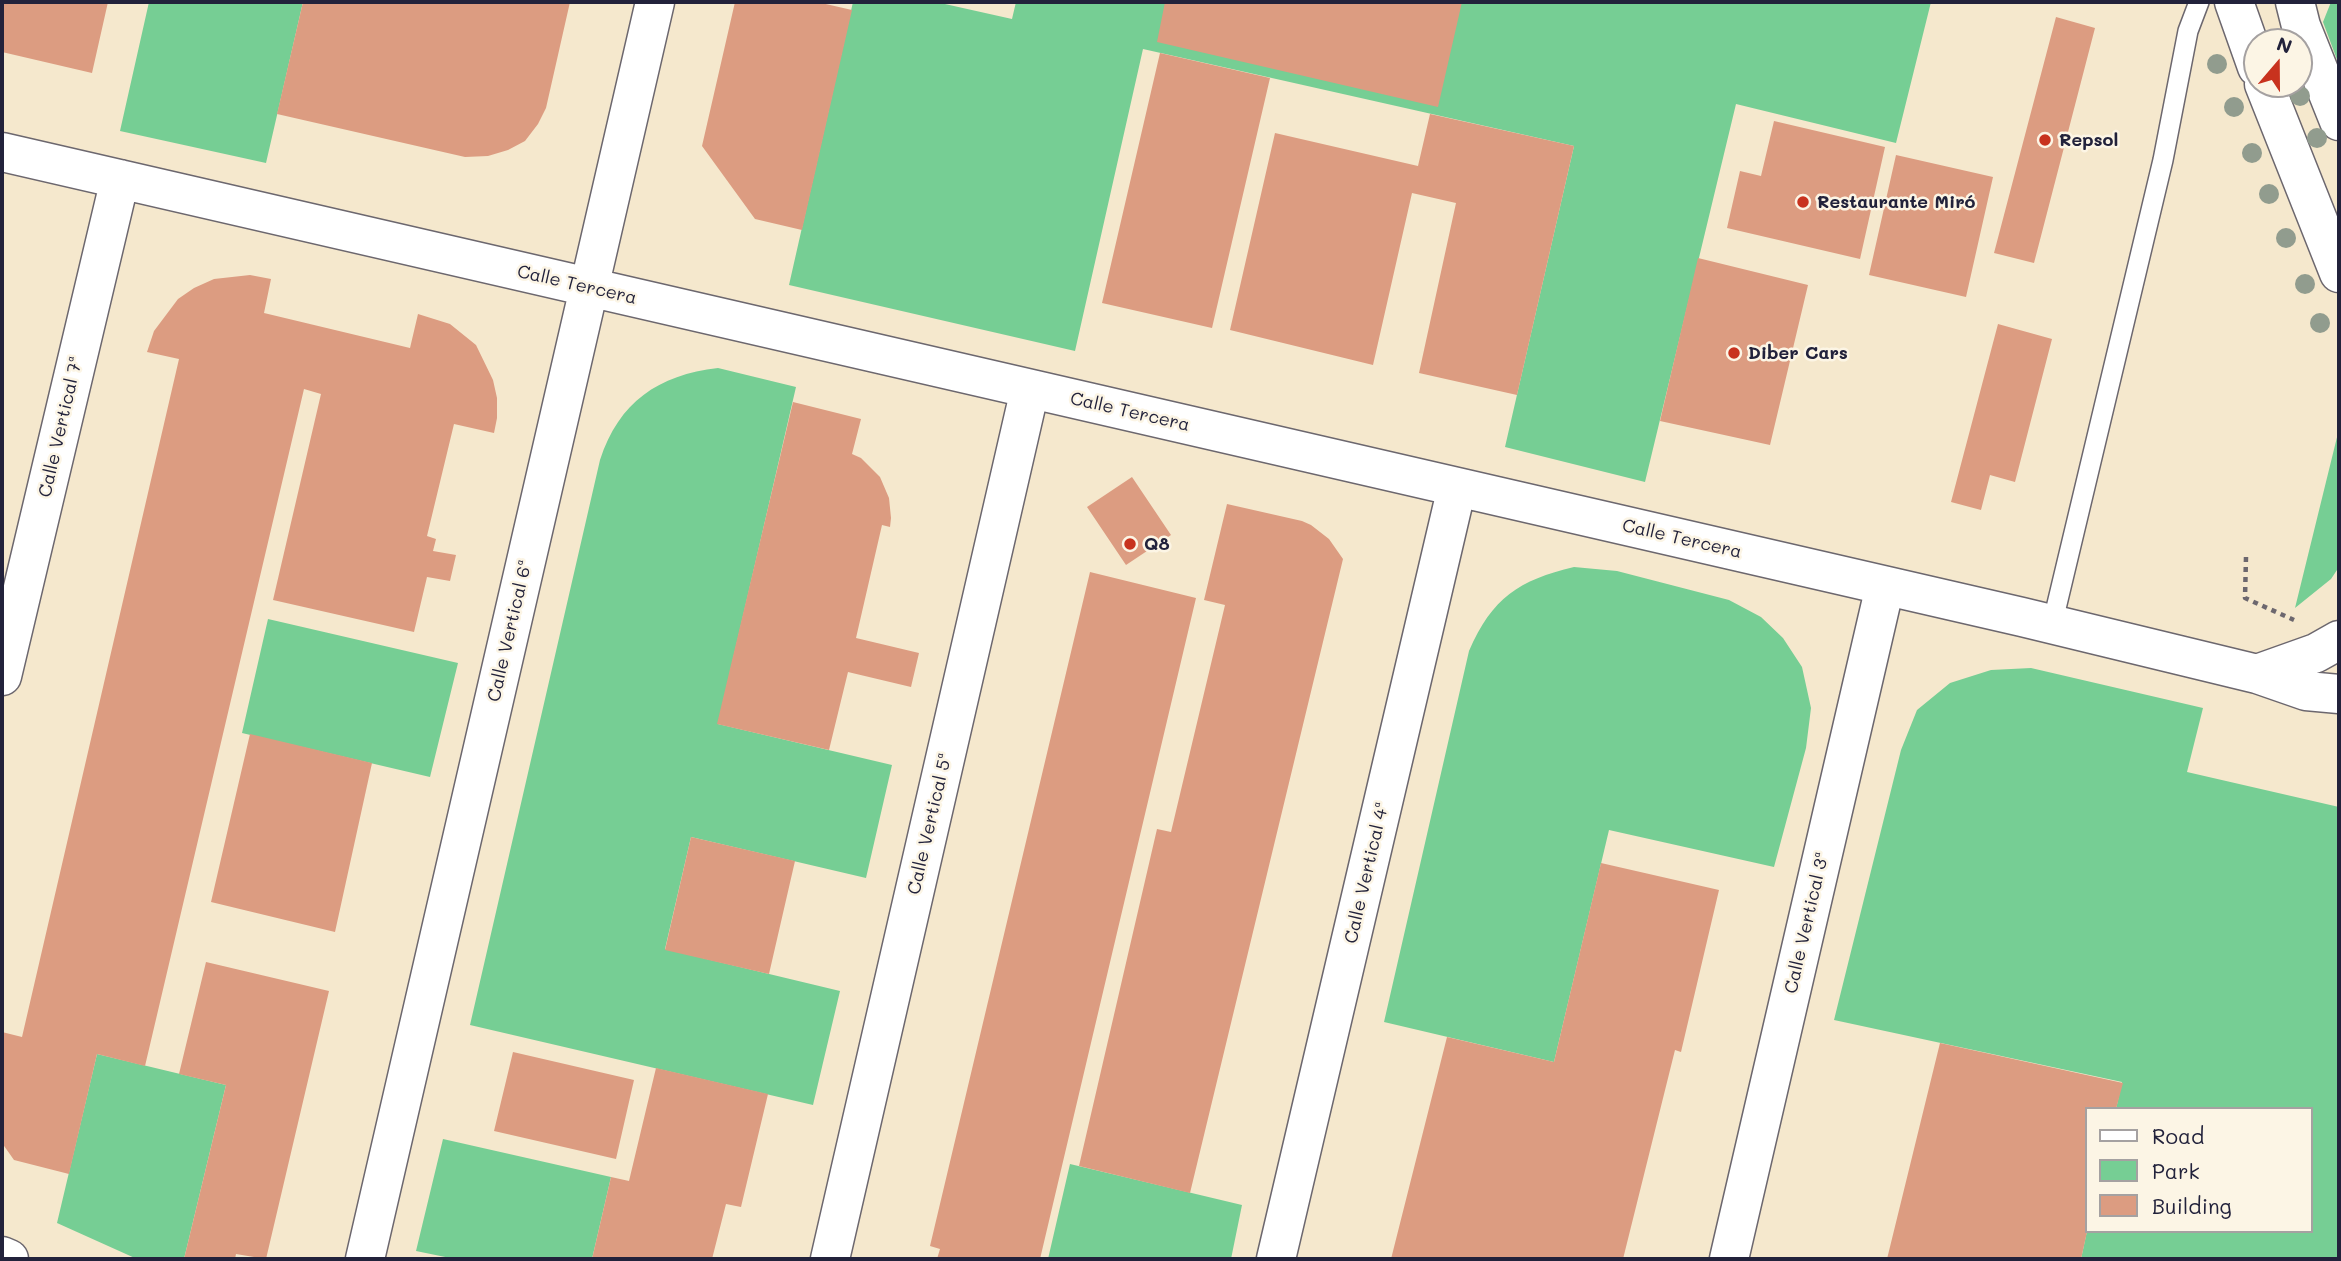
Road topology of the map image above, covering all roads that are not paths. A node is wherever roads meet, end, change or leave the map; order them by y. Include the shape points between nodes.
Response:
1 (655, 2) edge
2 (2199, 2) edge
3 (2234, 2) edge
4 (2295, 2) edge
5 (2243, 28) edge
6 (2270, 98) edge
7 (2339, 121) edge
8 (2, 152) edge
9 (120, 179) junction
10 (2339, 272) edge
11 (589, 287) junction
12 (1030, 388) junction
13 (1457, 487) junction
14 (1885, 586) junction
15 (2052, 625) junction
16 (2339, 640) edge
17 (2257, 674) junction
18 (2, 676) edge
19 (2339, 694) edge
20 (2, 1256) edge
21 (9, 1259) edge
22 (366, 1259) edge
23 (830, 1259) edge
24 (1276, 1259) edge
25 (1729, 1259) edge

1 - 11 street, Calle Vertical 6ª
2 - 15 lane via 2188,31 2163,160
3 - 5 street
4 - 7 street
6 - 10 street
8 - 9 street, Calle Tercera
9 - 11 street, Calle Tercera
9 - 18 street, Calle Vertical 7ª
11 - 12 street, Calle Tercera
11 - 22 street, Calle Vertical 6ª
12 - 13 street, Calle Tercera
12 - 23 street, Calle Vertical 5ª
13 - 14 street, Calle Tercera
13 - 24 street, Calle Vertical 4ª
14 - 15 street, Calle Tercera
14 - 25 street, Calle Vertical 3ª
15 - 17 street, Calle Tercera
16 - 17 street
17 - 19 street, Calle Tercera via 2306,691
20 - 21 street

